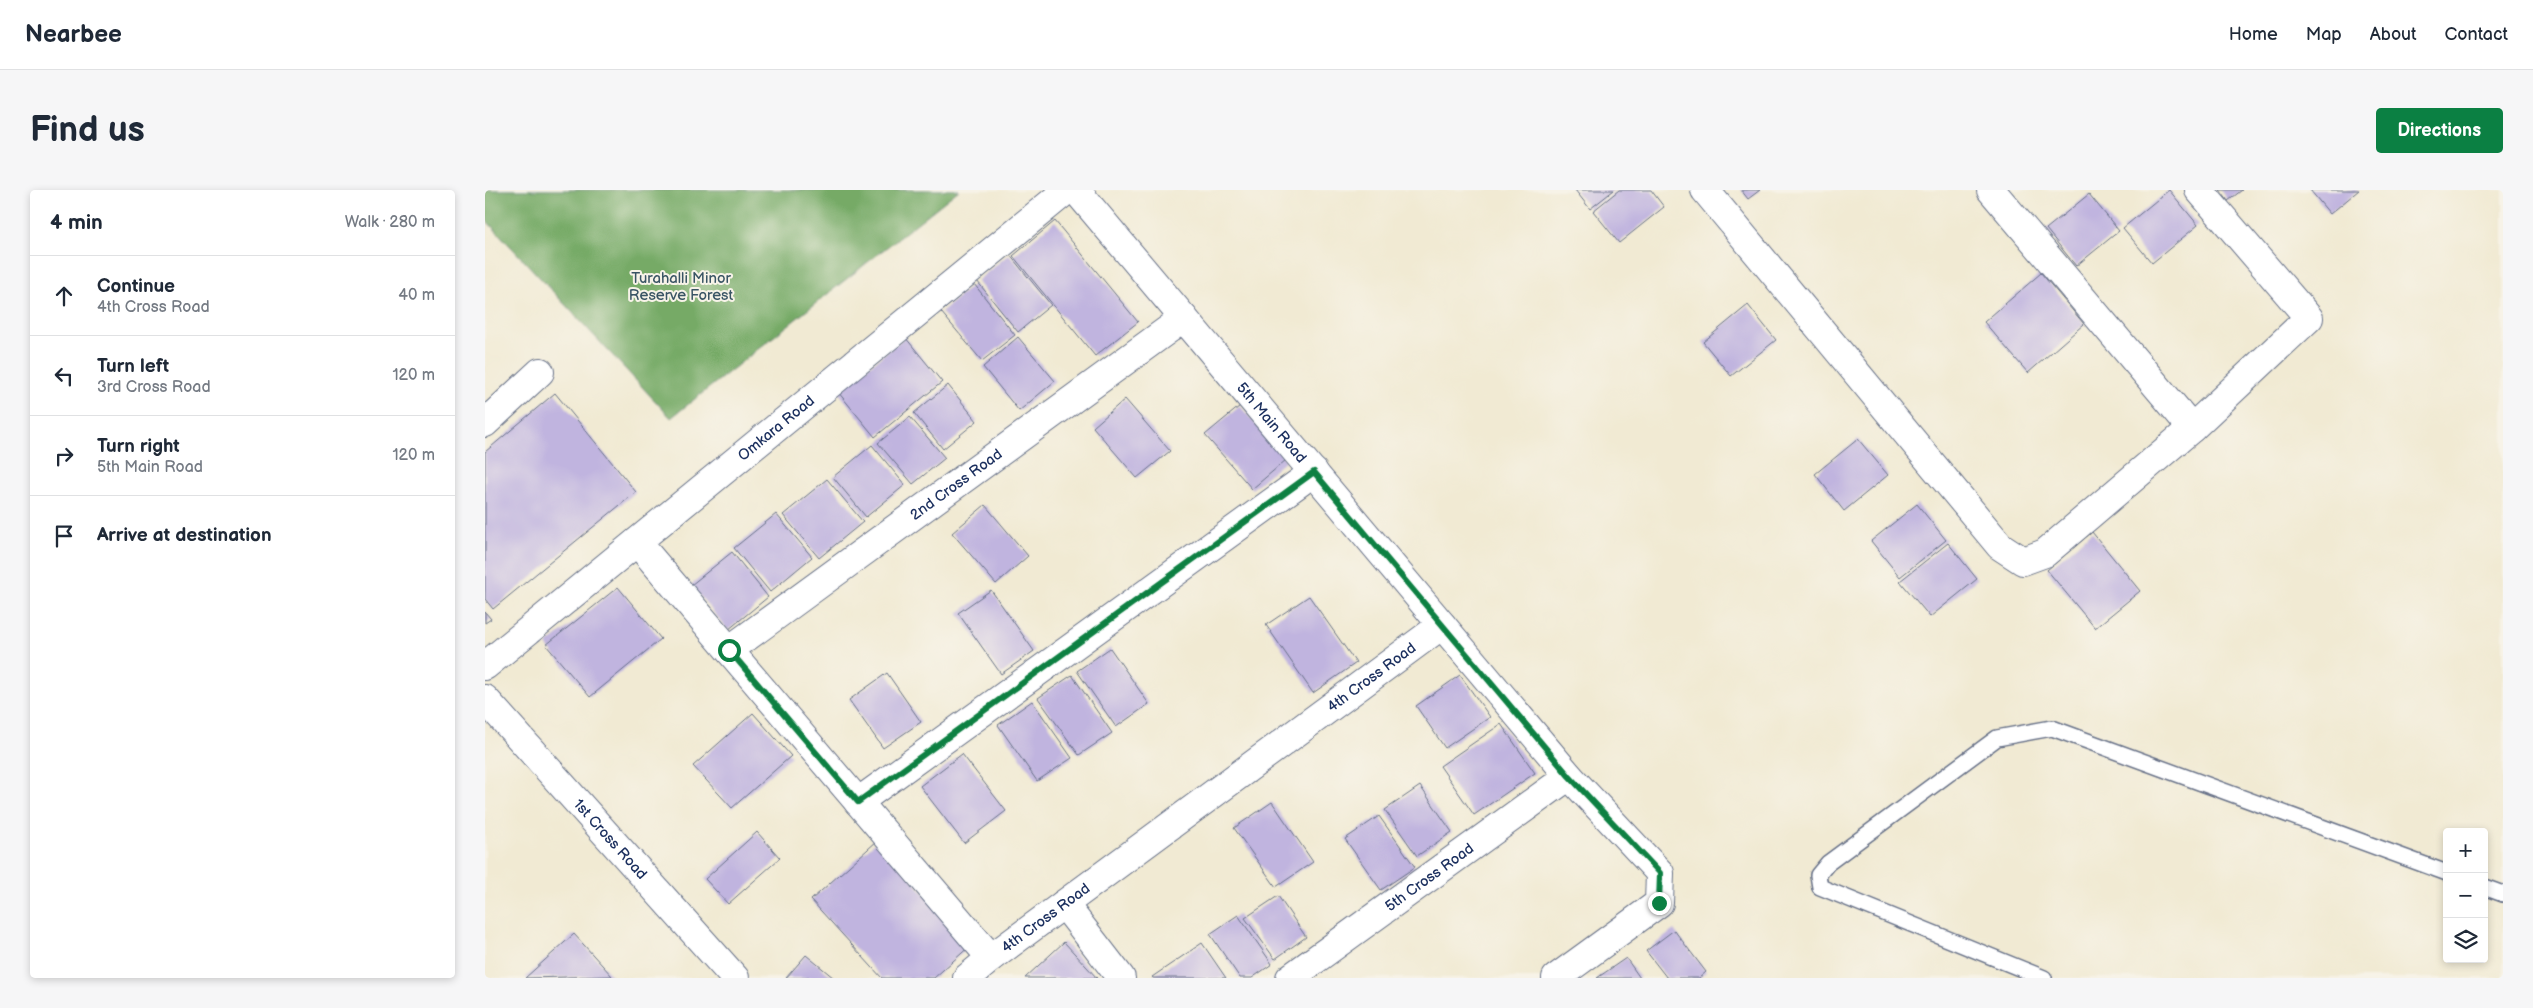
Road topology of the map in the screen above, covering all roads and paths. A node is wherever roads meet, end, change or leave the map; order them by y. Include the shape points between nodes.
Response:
1 (1067, 190) edge
2 (1076, 190) edge
3 (1705, 190) edge
4 (1991, 190) edge
5 (2199, 190) edge
6 (1184, 318) junction
7 (540, 372) dead end
8 (485, 422) edge
9 (2192, 428) junction
10 (1314, 472) junction
11 (637, 542) junction
12 (1442, 625) junction
13 (729, 650) junction
14 (485, 666) edge
15 (485, 699) edge
16 (1569, 776) junction
17 (858, 802) junction
18 (2443, 872) edge
19 (2488, 888) edge
20 (2503, 894) edge
21 (1064, 904) junction
22 (991, 958) junction
23 (735, 978) edge
24 (967, 978) edge
25 (1121, 978) edge
26 (1290, 978) edge
27 (1556, 978) edge
28 (2044, 978) edge

1 - 11 street, Omkara Road
2 - 6 street, 5th Main Road
3 - 9 street via 2000,546 2023,562 2045,553
4 - 9 street
5 - 9 street via 2309,318
6 - 10 street, 5th Main Road
6 - 13 street, 2nd Cross Road
7 - 8 street
10 - 12 street, 5th Main Road
10 - 17 street
11 - 13 street, 4th Cross Road
11 - 14 street, Omkara Road
12 - 16 street, 5th Main Road
12 - 21 street, 4th Cross Road
13 - 17 street, 4th Cross Road
15 - 23 street, 1st Cross Road
16 - 26 street, 5th Cross Road
16 - 27 street, 5th Main Road via 1660,873 1659,903
17 - 22 street, 4th Cross Road
18 - 28 lane via 2052,728 1997,738 1828,863 1818,875 1820,887
19 - 20 lane
21 - 22 street, 4th Cross Road
21 - 25 street
22 - 24 street

